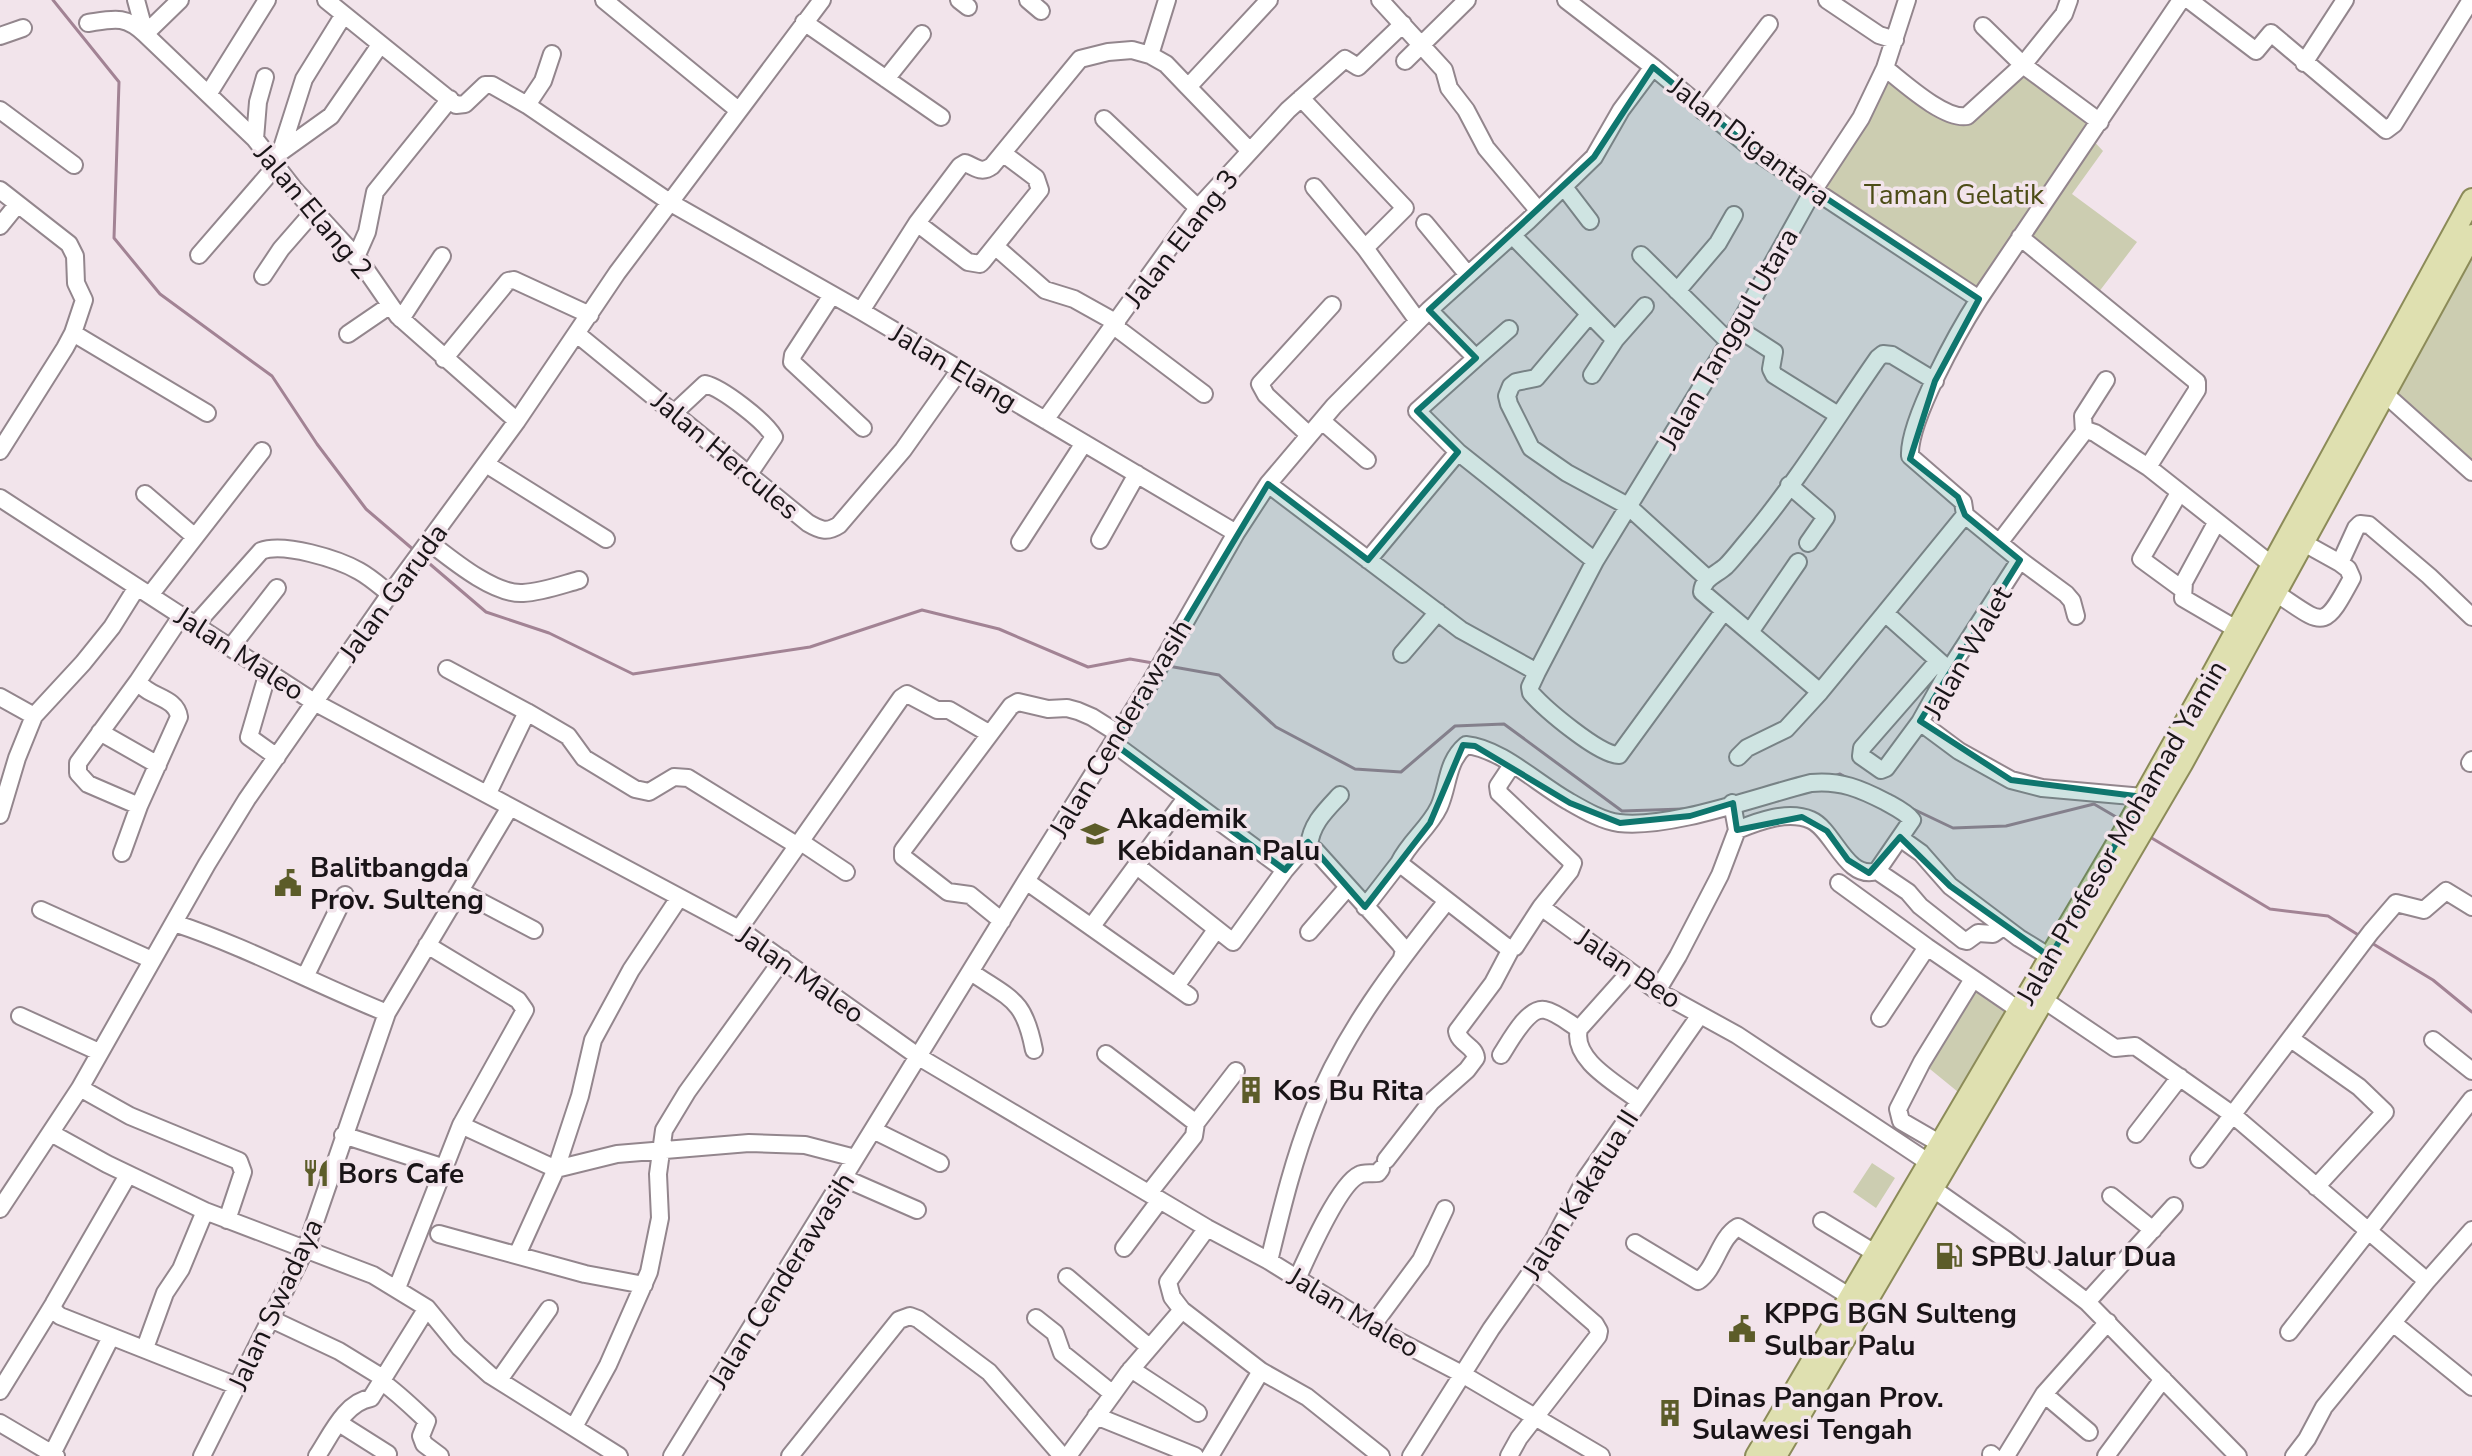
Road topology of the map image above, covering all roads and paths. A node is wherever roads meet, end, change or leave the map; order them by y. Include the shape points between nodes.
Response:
1 (136, 0) edge
2 (180, 0) edge
3 (267, 0) edge
4 (326, 0) edge
5 (604, 0) edge
6 (822, 0) edge
7 (1167, 0) edge
8 (1380, 0) edge
9 (1467, 0) edge
10 (1907, 0) edge
11 (2069, 0) edge
12 (2181, 0) edge
13 (2189, 0) edge
14 (2345, 0) edge
15 (2471, 0) edge
16 (1834, 2) edge
17 (1576, 3) edge
18 (1265, 5) edge
19 (343, 16) junction
20 (804, 22) junction
21 (88, 23) dead end
22 (1403, 24) junction
23 (1769, 24) dead end
24 (1983, 26) dead end
25 (23, 28) dead end
26 (145, 34) junction
27 (922, 34) dead end
28 (0, 36) edge
29 (1888, 38) junction
30 (1423, 44) junction
31 (380, 45) junction
32 (552, 54) dead end
33 (1150, 55) junction
34 (1405, 61) dead end
35 (2304, 63) junction
36 (2023, 65) junction
37 (1653, 67) junction
38 (1885, 68) junction
39 (265, 77) dead end
40 (886, 79) junction
41 (1188, 87) junction
42 (209, 93) junction
43 (1301, 98) junction
44 (450, 99) junction
45 (527, 105) junction
46 (0, 110) edge
47 (738, 110) junction
48 (1703, 111) junction
49 (941, 117) dead end
50 (1104, 119) dead end
51 (2100, 122) junction
52 (255, 139) junction
53 (1250, 151) junction
54 (1004, 154) junction
55 (276, 159) junction
56 (74, 165) dead end
57 (1314, 187) dead end
58 (1564, 187) junction
59 (1809, 188) junction
60 (0, 190) edge
61 (2472, 199) edge
62 (671, 203) junction
63 (17, 205) junction
64 (1198, 208) junction
65 (315, 210) junction
66 (1538, 210) junction
67 (1734, 215) dead end
68 (1590, 221) dead end
69 (917, 223) junction
70 (1425, 223) dead end
71 (0, 226) edge
72 (1512, 235) junction
73 (2472, 235) edge
74 (2020, 237) junction
75 (996, 247) junction
76 (1365, 248) junction
77 (199, 255) dead end
78 (1641, 255) dead end
79 (442, 256) dead end
80 (356, 257) junction
81 (1468, 275) junction
82 (263, 276) dead end
83 (1677, 291) junction
84 (832, 295) junction
85 (1979, 299) junction
86 (1332, 305) dead end
87 (389, 306) junction
88 (1645, 306) dead end
89 (861, 311) junction
90 (590, 315) junction
91 (1423, 315) junction
92 (1589, 315) junction
93 (401, 319) junction
94 (1116, 324) junction
95 (1509, 329) dead end
96 (73, 333) junction
97 (348, 334) dead end
98 (577, 334) junction
99 (1733, 335) junction
100 (1615, 340) junction
101 (1476, 358) junction
102 (444, 359) junction
103 (959, 371) junction
104 (1592, 375) dead end
105 (2106, 380) dead end
106 (1935, 381) junction
107 (1204, 394) dead end
108 (2385, 394) junction
109 (675, 412) junction
110 (207, 413) dead end
111 (1838, 415) junction
112 (1045, 420) junction
113 (517, 421) junction
114 (1322, 421) junction
115 (863, 428) dead end
116 (2084, 432) junction
117 (1309, 435) junction
118 (1084, 443) junction
119 (0, 451) edge
120 (262, 451) dead end
121 (1458, 452) junction
122 (1367, 460) dead end
123 (486, 464) junction
124 (2148, 467) junction
125 (2472, 472) edge
126 (749, 474) junction
127 (1137, 474) junction
128 (1268, 484) junction
129 (1789, 485) junction
130 (2179, 493) junction
131 (145, 494) dead end
132 (0, 498) edge
133 (1628, 506) junction
134 (1965, 515) junction
135 (2216, 523) junction
136 (1236, 533) junction
137 (195, 537) junction
138 (606, 539) dead end
139 (1100, 540) dead end
140 (1020, 542) dead end
141 (1808, 543) dead end
142 (1999, 543) junction
143 (2304, 543) junction
144 (427, 545) junction
145 (1591, 559) junction
146 (1368, 560) junction
147 (2020, 560) junction
148 (1798, 562) dead end
149 (2340, 563) junction
150 (2272, 565) junction
151 (1708, 579) junction
152 (579, 580) dead end
153 (277, 588) dead end
154 (2182, 589) junction
155 (143, 591) junction
156 (2276, 593) junction
157 (390, 594) junction
158 (1724, 611) junction
159 (1438, 612) junction
160 (1885, 613) junction
161 (2076, 616) dead end
162 (2472, 617) edge
163 (189, 620) junction
164 (2236, 629) junction
165 (1750, 632) junction
166 (231, 647) junction
167 (1402, 654) dead end
168 (1944, 666) junction
169 (447, 669) dead end
170 (1531, 669) junction
171 (268, 672) junction
172 (138, 681) junction
173 (1820, 692) junction
174 (0, 697) edge
175 (314, 702) junction
176 (527, 712) junction
177 (34, 716) junction
178 (1920, 722) junction
179 (100, 732) junction
180 (990, 734) junction
181 (1116, 739) junction
182 (277, 757) junction
183 (1738, 757) dead end
184 (158, 765) junction
185 (1512, 765) junction
186 (488, 793) junction
187 (1340, 795) dead end
188 (1186, 798) junction
189 (1732, 803) junction
190 (2144, 805) junction
191 (139, 806) junction
192 (510, 807) junction
193 (0, 815) edge
194 (1737, 830) junction
195 (1900, 838) junction
196 (799, 844) junction
197 (1309, 846) junction
198 (122, 853) dead end
199 (1399, 863) junction
200 (1137, 866) junction
201 (1285, 870) junction
202 (1877, 871) junction
203 (846, 872) dead end
204 (1026, 881) junction
205 (1839, 883) dead end
206 (1348, 887) junction
207 (460, 891) junction
208 (345, 895) dead end
209 (679, 898) junction
210 (1447, 901) junction
211 (1365, 907) junction
212 (1541, 907) junction
213 (2472, 907) edge
214 (41, 910) dead end
215 (1002, 921) junction
216 (174, 923) junction
217 (1092, 926) junction
218 (2003, 927) junction
219 (739, 929) junction
220 (534, 930) dead end
221 (1216, 930) junction
222 (1309, 932) dead end
223 (427, 945) junction
224 (1927, 947) junction
225 (1511, 949) junction
226 (2059, 954) junction
227 (1402, 958) junction
228 (783, 959) junction
229 (152, 960) junction
230 (971, 972) junction
231 (1629, 973) junction
232 (305, 977) junction
233 (1973, 979) junction
234 (1657, 991) junction
235 (2044, 1000) junction
236 (2019, 1010) junction
237 (387, 1013) junction
238 (1700, 1015) junction
239 (20, 1016) dead end
240 (1880, 1018) dead end
241 (1579, 1029) junction
242 (2291, 1039) junction
243 (2433, 1040) dead end
244 (1034, 1050) dead end
245 (99, 1052) junction
246 (1106, 1054) dead end
247 (1501, 1055) dead end
248 (919, 1057) junction
249 (1236, 1071) dead end
250 (2472, 1071) edge
251 (2180, 1077) junction
252 (80, 1088) junction
253 (2472, 1099) edge
254 (1639, 1101) junction
255 (2233, 1115) junction
256 (1196, 1123) junction
257 (461, 1125) junction
258 (873, 1130) junction
259 (51, 1133) junction
260 (2136, 1134) dead end
261 (343, 1135) junction
262 (1939, 1143) junction
263 (660, 1148) junction
264 (855, 1158) junction
265 (2199, 1159) dead end
266 (1928, 1162) junction
267 (940, 1163) dead end
268 (442, 1167) junction
269 (556, 1169) junction
270 (128, 1175) junction
271 (844, 1178) junction
272 (2316, 1187) junction
273 (1932, 1188) junction
274 (1155, 1196) junction
275 (2111, 1196) dead end
276 (2174, 1206) dead end
277 (0, 1209) edge
278 (1445, 1209) dead end
279 (917, 1210) dead end
280 (205, 1211) junction
281 (227, 1220) junction
282 (1822, 1221) dead end
283 (1207, 1228) junction
284 (2153, 1230) junction
285 (2472, 1230) edge
286 (2367, 1231) junction
287 (439, 1234) dead end
288 (1635, 1243) dead end
289 (306, 1248) junction
290 (1124, 1248) dead end
291 (1875, 1253) junction
292 (517, 1255) junction
293 (1269, 1261) junction
294 (1533, 1270) junction
295 (1067, 1277) dead end
296 (1297, 1279) junction
297 (2427, 1281) junction
298 (644, 1285) junction
299 (397, 1288) junction
300 (1849, 1296) junction
301 (2087, 1302) junction
302 (53, 1305) junction
303 (427, 1308) junction
304 (549, 1309) dead end
305 (1182, 1310) junction
306 (1036, 1318) dead end
307 (271, 1319) junction
308 (2108, 1322) junction
309 (2393, 1323) junction
310 (1373, 1325) junction
311 (2289, 1332) dead end
312 (111, 1337) junction
313 (145, 1348) junction
314 (1140, 1358) junction
315 (1261, 1371) junction
316 (1462, 1374) junction
317 (2163, 1379) junction
318 (2469, 1379) edge
319 (382, 1380) junction
320 (499, 1380) junction
321 (237, 1386) junction
322 (0, 1391) edge
323 (1113, 1394) junction
324 (2044, 1394) junction
325 (1198, 1413) dead end
326 (1096, 1416) junction
327 (1535, 1416) junction
328 (0, 1423) edge
329 (339, 1423) junction
330 (574, 1427) junction
331 (2089, 1432) dead end
332 (388, 1454) dead end
333 (54, 1455) edge
334 (1997, 1455) edge
335 (202, 1456) edge
336 (317, 1456) edge
337 (440, 1456) edge
338 (619, 1456) edge
339 (672, 1456) edge
340 (790, 1456) edge
341 (1065, 1456) edge
342 (1195, 1456) edge
343 (1210, 1456) edge
344 (1381, 1456) edge
345 (1411, 1456) edge
346 (1509, 1456) edge
347 (1601, 1456) edge
348 (1756, 1456) edge
349 (1776, 1456) edge
350 (2106, 1456) edge
351 (2238, 1456) edge
352 (2294, 1456) edge

1 - 26 street
2 - 26 street
3 - 42 street
4 - 19 street
5 - 47 street
6 - 20 street, Jalan Garuda
7 - 33 street
8 - 22 street
9 - 30 street
10 - 29 street, Jalan Tanggul Utara
11 - 36 street via 2064,14
12 - 51 street
13 - 35 street via 2256,51 2271,33
14 - 35 street
15 - 35 street via 2386,130
16 - 29 street
17 - 37 street, Jalan Digantara
18 - 41 street
19 - 31 street
19 - 55 street via 304,79
20 - 40 street
20 - 47 street, Jalan Garuda
21 - 26 street via 126,20
22 - 30 street
22 - 43 street, Jalan Elang 3 via 1358,67 1345,59
23 - 48 street
24 - 36 street
25 - 28 street
26 - 42 street, Jalan Elang 2
27 - 40 street
29 - 38 street, Jalan Tanggul Utara
30 - 34 street
30 - 66 street via 1444,70 1449,88 1486,148
31 - 44 street
31 - 55 street via 331,116
32 - 45 street
33 - 41 street
33 - 54 street via 1132,50 1080,59
36 - 38 street via 1961,118
36 - 51 street
37 - 48 street, Jalan Digantara
37 - 58 street, Jalan Cenderawasih via 1594,157
38 - 59 street, Jalan Tanggul Utara via 1861,118
39 - 52 street
40 - 49 street
41 - 53 street
42 - 52 street, Jalan Elang 2
43 - 53 street, Jalan Elang 3
43 - 76 street via 1405,208
44 - 45 street, Jalan Elang via 465,104 489,84
44 - 80 street via 375,192
45 - 62 street, Jalan Elang
46 - 56 street
47 - 62 street, Jalan Garuda
48 - 59 street, Jalan Digantara
50 - 64 street
51 - 74 street
52 - 55 street, Jalan Elang 2
53 - 64 street, Jalan Elang 3
54 - 69 street via 986,170 963,163
54 - 75 street via 1041,186
55 - 65 street, Jalan Elang 2
55 - 77 street
57 - 76 street
58 - 66 street, Jalan Cenderawasih
58 - 68 street
59 - 85 street, Jalan Digantara
59 - 99 street, Jalan Tanggul Utara
60 - 63 street
61 - 150 main road, Jalan Profesor Mohamad Yamin
62 - 84 street, Jalan Elang
62 - 90 street, Jalan Garuda
63 - 71 street
63 - 96 street via 64,239 75,256 75,277 84,300
64 - 94 street, Jalan Elang 3
65 - 80 street, Jalan Elang 2
65 - 82 street
66 - 72 street, Jalan Cenderawasih
67 - 83 street
69 - 75 street via 972,264
69 - 89 street
70 - 81 street
72 - 81 street, Jalan Cenderawasih
72 - 92 street
73 - 108 main road, Jalan Profesor Mohamad Yamin
74 - 85 street
74 - 124 street via 2197,382
75 - 94 street via 1045,290 1074,299
76 - 91 street
78 - 83 street
79 - 93 street
80 - 87 street, Jalan Elang 2
81 - 91 street, Jalan Cenderawasih
83 - 99 street
84 - 89 street, Jalan Elang
84 - 115 street via 792,362
85 - 106 street
86 - 117 street via 1260,384
87 - 93 street, Jalan Elang 2
87 - 97 street
88 - 100 street
89 - 103 street, Jalan Elang
90 - 98 street, Jalan Garuda
90 - 102 street via 508,281
91 - 101 street
91 - 114 street, Jalan Cenderawasih
92 - 100 street
92 - 133 street via 1536,378 1516,382 1507,396 1531,448
93 - 102 street, Jalan Elang 2
94 - 107 street
94 - 112 street, Jalan Elang 3
95 - 101 street
96 - 110 street
96 - 119 street
98 - 109 street, Jalan Hercules
98 - 113 street, Jalan Garuda
99 - 111 street via 1774,352 1774,375
99 - 133 street, Jalan Tanggul Utara
100 - 104 street
101 - 121 street via 1417,411
102 - 113 street, Jalan Elang 2
103 - 112 street, Jalan Elang
103 - 126 street, Jalan Hercules via 903,450 831,531 808,523
105 - 116 street via 2083,416
106 - 111 street via 1883,354
106 - 134 street, Jalan Walet via 1909,446 1910,456 1963,502
108 - 125 street
108 - 143 main road, Jalan Profesor Mohamad Yamin
109 - 126 street, Jalan Hercules
109 - 126 street via 705,384 763,424 774,437
111 - 129 street
112 - 118 street, Jalan Elang
113 - 123 street, Jalan Garuda
114 - 117 street, Jalan Cenderawasih
114 - 122 street
116 - 124 street via 2095,433
116 - 142 street
117 - 128 street, Jalan Cenderawasih
118 - 127 street, Jalan Elang
118 - 140 street
120 - 137 street
121 - 145 street
121 - 146 street
123 - 138 street
123 - 144 street, Jalan Garuda
124 - 130 street
127 - 136 street, Jalan Elang
127 - 139 street
128 - 136 street, Jalan Cenderawasih
128 - 146 street
129 - 141 street via 1826,517
129 - 151 street via 1726,566
130 - 135 street
130 - 154 street via 2141,559
131 - 137 street
132 - 155 street, Jalan Maleo
133 - 145 street, Jalan Tanggul Utara
133 - 151 street
134 - 142 street, Jalan Walet
134 - 160 street
135 - 150 street
135 - 154 street
136 - 181 street, Jalan Cenderawasih
137 - 155 street
142 - 147 street, Jalan Walet
143 - 149 street
143 - 156 main road, Jalan Profesor Mohamad Yamin
144 - 152 street via 513,593
144 - 157 street, Jalan Garuda
145 - 170 street, Jalan Tanggul Utara
146 - 159 street
147 - 161 street via 2066,594
147 - 168 street, Jalan Walet via 1994,605
148 - 165 street
149 - 156 street via 2352,578 2328,616 2312,617
149 - 162 street via 2356,528 2369,525
150 - 164 main road, Jalan Profesor Mohamad Yamin
151 - 158 street via 1702,592
153 - 166 street
154 - 164 street via 2183,598
155 - 163 street, Jalan Maleo
155 - 177 street
156 - 190 main road, Jalan Profesor Mohamad Yamin
157 - 163 street via 351,567 293,549 269,548
157 - 175 street, Jalan Garuda
158 - 165 street
158 - 170 street via 1619,755 1590,741 1534,697
159 - 167 street
159 - 170 street
160 - 168 street
160 - 173 street
163 - 166 street, Jalan Maleo
163 - 172 street
164 - 190 main road, Jalan Profesor Mohamad Yamin
165 - 173 street
166 - 171 street, Jalan Maleo
168 - 178 street, Jalan Walet
168 - 178 street via 1862,748 1861,756 1880,770 1886,768
169 - 176 street
171 - 175 street, Jalan Maleo
171 - 182 street via 249,737
172 - 179 street
172 - 184 street via 178,711 176,729
173 - 183 street via 1786,729
174 - 177 street
175 - 182 street, Jalan Garuda
175 - 186 street, Jalan Maleo
176 - 186 street
176 - 196 street via 568,736 584,758 635,789 649,792 674,777 688,778
177 - 193 street
178 - 190 street, Jalan Walet via 2011,780
179 - 184 street
179 - 191 street via 78,763 78,773 88,784
180 - 181 street via 1018,702 1078,711
180 - 196 street via 907,694
180 - 215 street via 902,853 948,892 970,895
181 - 188 street
181 - 204 street, Jalan Cenderawasih
182 - 216 street, Jalan Garuda
184 - 191 street
185 - 189 street via 1570,803 1620,823 1690,816
185 - 199 street via 1486,749 1466,745 1460,750 1430,823
185 - 212 street via 1499,793 1573,863
186 - 192 street, Jalan Maleo
187 - 197 street via 1316,822
188 - 200 street
188 - 201 street
189 - 194 street
189 - 195 street via 1811,783 1840,783 1911,817
190 - 226 main road, Jalan Profesor Mohamad Yamin
191 - 198 street
192 - 207 street, Jalan Swadaya
192 - 209 street, Jalan Maleo
194 - 202 street via 1773,818 1802,817 1824,828 1858,869
194 - 234 street via 1720,875
195 - 202 street
195 - 218 street
196 - 203 street
196 - 219 street
197 - 201 street
197 - 206 street
199 - 210 street
199 - 211 street
200 - 217 street
200 - 221 street
201 - 221 street via 1236,941
202 - 218 street via 1963,940
204 - 215 street, Jalan Cenderawasih
204 - 217 street
205 - 224 street
206 - 211 street
206 - 222 street
207 - 220 street
207 - 223 street, Jalan Swadaya
208 - 232 street
209 - 219 street, Jalan Maleo
209 - 269 street via 593,1040
210 - 225 street
210 - 227 street
211 - 227 street via 1400,944
212 - 225 street
212 - 231 street, Jalan Beo
213 - 242 street via 2446,891 2427,909 2396,903
214 - 229 street
215 - 230 street, Jalan Cenderawasih
216 - 229 street, Jalan Garuda
216 - 232 street via 248,949
217 - 221 street via 1182,991
218 - 226 street
219 - 228 street, Jalan Maleo
223 - 237 street, Jalan Swadaya
223 - 257 street via 518,1000 525,1010
224 - 233 street
224 - 240 street
225 - 296 street via 1457,1031 1476,1055 1473,1063 1431,1102 1378,1173 1352,1180
226 - 235 main road, Jalan Profesor Mohamad Yamin
226 - 236 main road, Jalan Profesor Mohamad Yamin
227 - 293 street via 1318,1098 1293,1167
228 - 248 street, Jalan Maleo
228 - 263 street via 681,1100
229 - 245 street, Jalan Garuda
230 - 244 street via 1016,1003
230 - 248 street, Jalan Cenderawasih
231 - 234 street, Jalan Beo
231 - 241 street
232 - 237 street
233 - 236 street
233 - 262 street via 1898,1109 1901,1121
234 - 238 street, Jalan Beo
235 - 251 street via 2115,1048 2135,1046
235 - 273 main road, Jalan Profesor Mohamad Yamin
236 - 262 main road, Jalan Profesor Mohamad Yamin
237 - 261 street, Jalan Swadaya
238 - 254 street, Jalan Kakatua II
238 - 266 street, Jalan Beo
239 - 245 street
241 - 247 street via 1536,1010
241 - 254 street via 1579,1044 1590,1061
242 - 255 street
242 - 272 street via 2385,1112
243 - 250 street
245 - 252 street, Jalan Garuda
246 - 256 street
248 - 258 street, Jalan Cenderawasih
248 - 274 street, Jalan Maleo
249 - 256 street
251 - 255 street
251 - 260 street
252 - 259 street, Jalan Garuda
252 - 281 street via 130,1116 239,1161 243,1172
253 - 286 street
254 - 294 street, Jalan Kakatua II
255 - 265 street
255 - 272 street
256 - 274 street via 1194,1136
257 - 268 street
257 - 269 street
258 - 264 street, Jalan Cenderawasih
258 - 267 street
259 - 270 street
259 - 277 street, Jalan Garuda
261 - 268 street
261 - 289 street, Jalan Swadaya
262 - 266 main road, Jalan Profesor Mohamad Yamin
263 - 264 street via 782,1144
263 - 269 street
263 - 298 street via 659,1227
264 - 271 street, Jalan Cenderawasih
266 - 291 main road, Jalan Profesor Mohamad Yamin
268 - 299 street
269 - 292 street
270 - 280 street
270 - 302 street
271 - 279 street
271 - 339 street, Jalan Cenderawasih
272 - 286 street
273 - 301 street
273 - 349 main road, Jalan Profesor Mohamad Yamin
274 - 283 street, Jalan Maleo
274 - 290 street
275 - 284 street
276 - 284 street
278 - 310 street via 1421,1260
280 - 281 street
280 - 313 street
281 - 289 street
282 - 291 street
283 - 293 street, Jalan Maleo
283 - 305 street via 1168,1282
284 - 301 street
285 - 297 street
286 - 297 street
286 - 311 street
287 - 292 street
288 - 300 street via 1698,1281 1738,1227
289 - 299 street
289 - 307 street, Jalan Swadaya
291 - 300 main road, Jalan Profesor Mohamad Yamin
292 - 298 street
293 - 296 street, Jalan Maleo
294 - 316 street, Jalan Kakatua II
294 - 327 street via 1599,1331
295 - 314 street
296 - 310 street, Jalan Maleo
297 - 309 street
298 - 330 street
299 - 303 street
300 - 348 main road, Jalan Profesor Mohamad Yamin
301 - 308 street
302 - 312 street via 60,1316
302 - 322 street
303 - 319 street
303 - 320 street via 459,1347
304 - 320 street
305 - 314 street
305 - 315 street
306 - 323 street via 1055,1333 1062,1353
307 - 319 street via 339,1351
307 - 321 street, Jalan Swadaya
308 - 317 street
308 - 324 street
309 - 318 street
309 - 352 street via 2324,1407
310 - 316 street, Jalan Maleo
312 - 313 street
312 - 333 street
313 - 321 street
314 - 323 street
314 - 325 street
315 - 343 street
315 - 344 street via 1300,1393
316 - 327 street, Jalan Maleo
316 - 345 street, Jalan Kakatua II
317 - 350 street
317 - 351 street
319 - 329 street via 371,1398 358,1401
319 - 337 street via 427,1421 421,1436
320 - 330 street
321 - 335 street, Jalan Swadaya
323 - 326 street
324 - 331 street
324 - 334 street
326 - 341 street
326 - 342 street
327 - 346 street
327 - 347 street, Jalan Maleo
328 - 333 street
329 - 332 street
329 - 336 street
330 - 338 street
340 - 341 street via 899,1320 910,1316 989,1372

